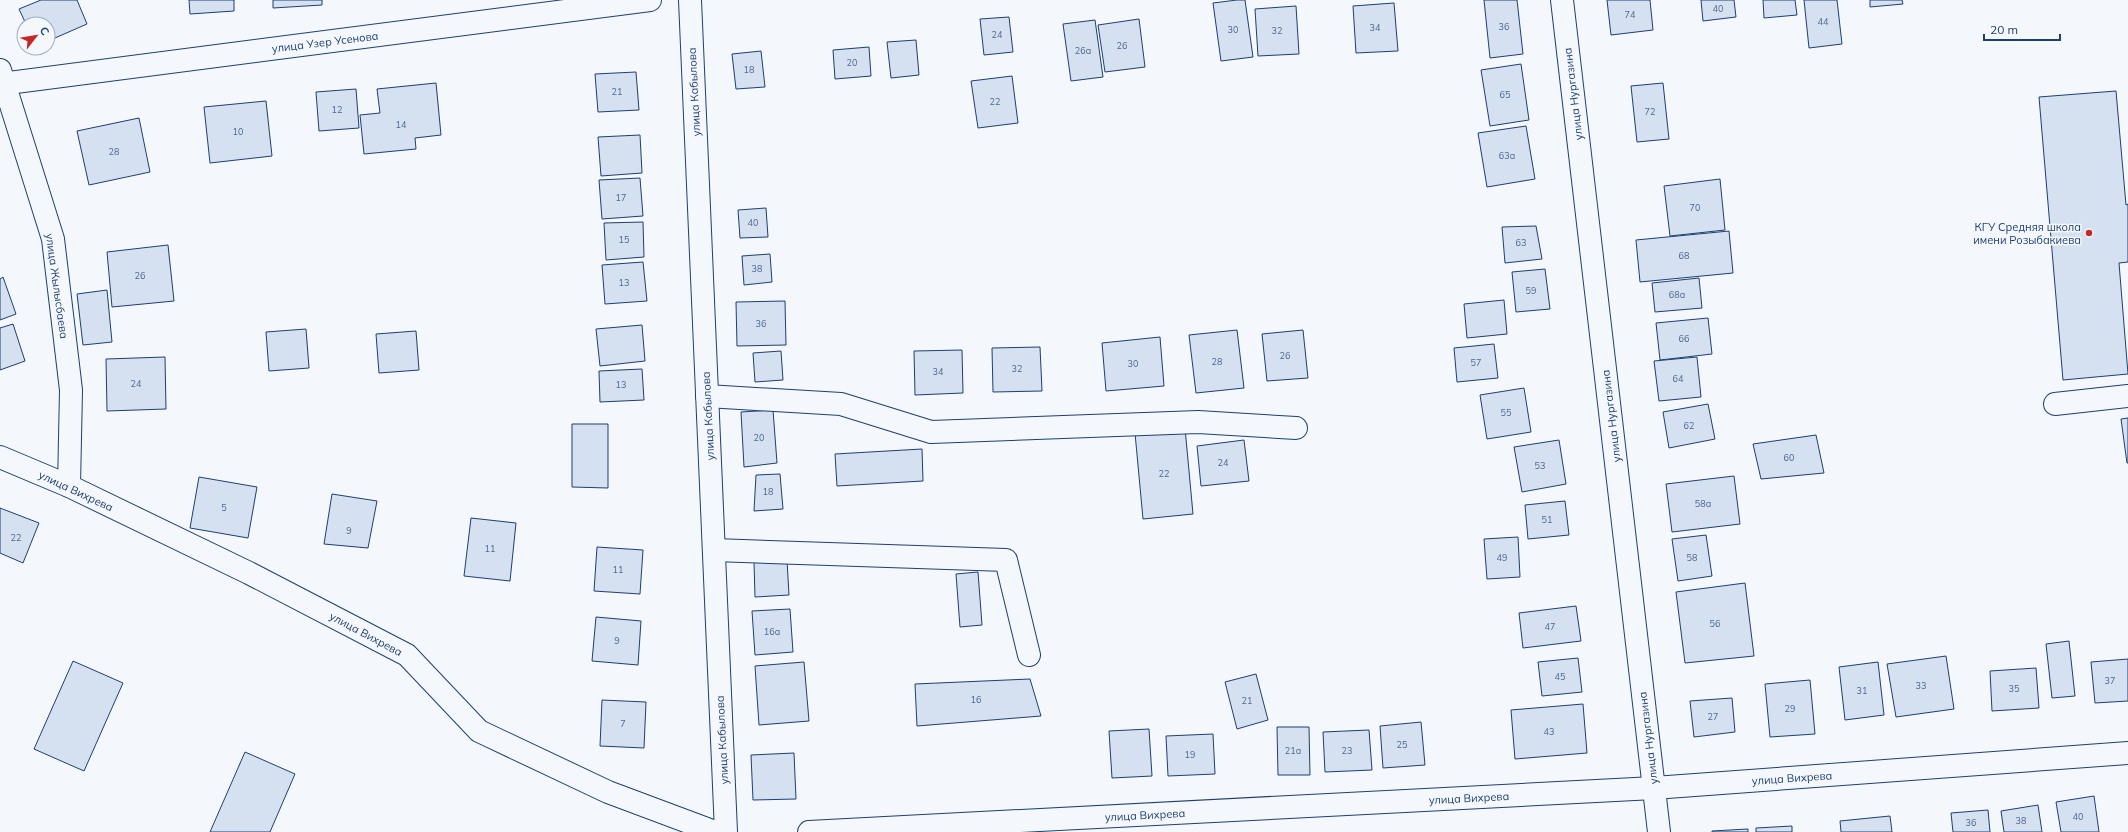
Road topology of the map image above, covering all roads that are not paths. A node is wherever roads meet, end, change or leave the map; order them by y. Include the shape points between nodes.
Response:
1 (650, 0) edge
2 (690, 0) edge
3 (1562, 0) edge
4 (2, 79) edge
5 (707, 396) junction
6 (2128, 396) edge
7 (2055, 404) dead end
8 (1296, 428) dead end
9 (0, 457) edge
10 (69, 486) junction
11 (714, 550) junction
12 (1029, 655) dead end
13 (2128, 753) edge
14 (1654, 788) junction
15 (715, 832) edge
16 (726, 832) edge
17 (809, 832) edge
18 (1659, 832) edge

1 - 4 street, улица Узер Усенова
2 - 5 street, улица Кабылова
3 - 14 street, улица Нургазина
4 - 10 street, улица Жылысбаева via 53,239 71,390
5 - 8 street via 841,404 931,432 1198,422
5 - 11 street, улица Кабылова
6 - 7 street
9 - 10 street, улица Вихрева
10 - 15 street, улица Вихрева via 249,573 407,655 479,731 608,792
11 - 12 street via 1006,560
11 - 16 street, улица Кабылова
13 - 14 street, улица Вихрева
14 - 17 street, улица Вихрева
14 - 18 street, улица Нургазина

